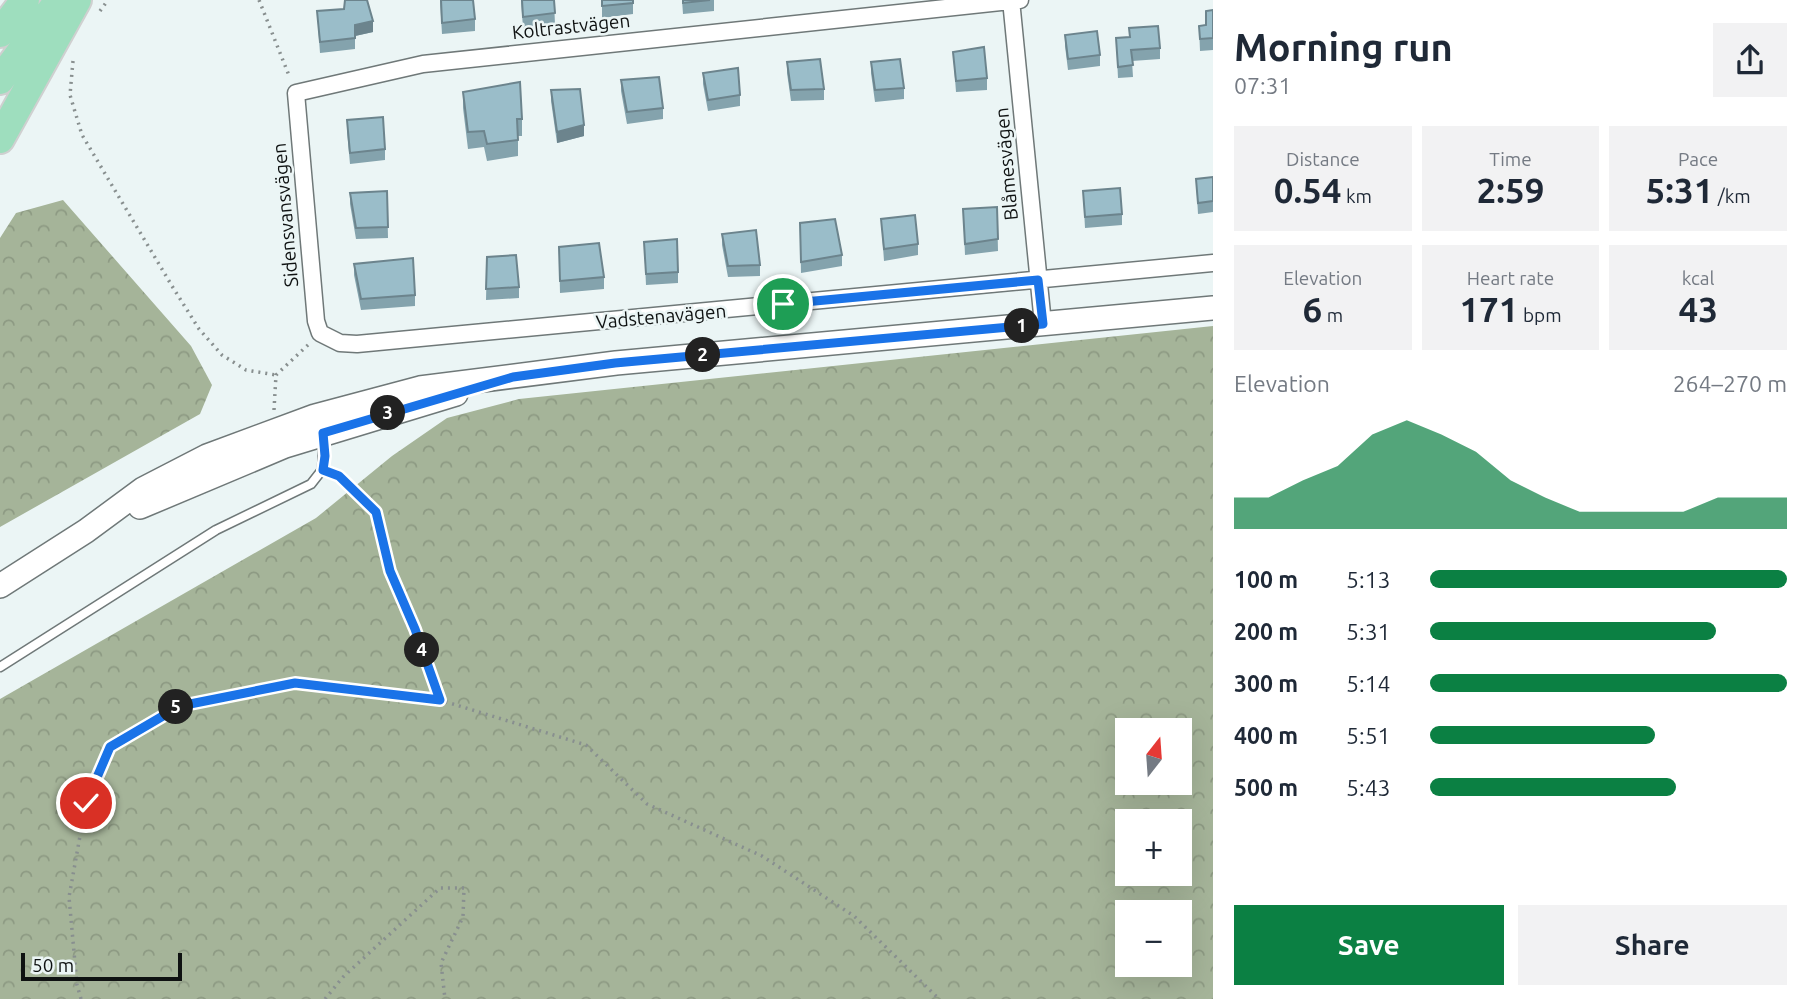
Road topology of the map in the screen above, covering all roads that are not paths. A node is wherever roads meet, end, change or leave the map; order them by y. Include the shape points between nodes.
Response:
1 (25, 0) edge
2 (59, 0) edge
3 (1014, 0) edge
4 (86, 10) edge
5 (0, 33) edge
6 (0, 80) edge
7 (296, 93) joint
8 (0, 139) edge
9 (1213, 263) edge
10 (1038, 280) junction
11 (1213, 308) edge
12 (1043, 324) junction
13 (320, 333) joint
14 (319, 424) junction
15 (0, 586) edge
16 (0, 667) edge

1 - 5 highway
2 - 6 highway
3 - 7 street, Koltrastvägen via 423,64
3 - 10 street, Blåmesvägen
4 - 8 highway
7 - 13 street, Sidensvansvägen
9 - 10 street, Vadstenavägen
10 - 12 street, Blåmesvägen
10 - 13 street, Vadstenavägen via 357,344 340,343
11 - 12 main road
12 - 14 main road via 629,362 420,388
14 - 15 main road via 207,456 143,489
14 - 16 lane via 323,470 302,490 216,530

